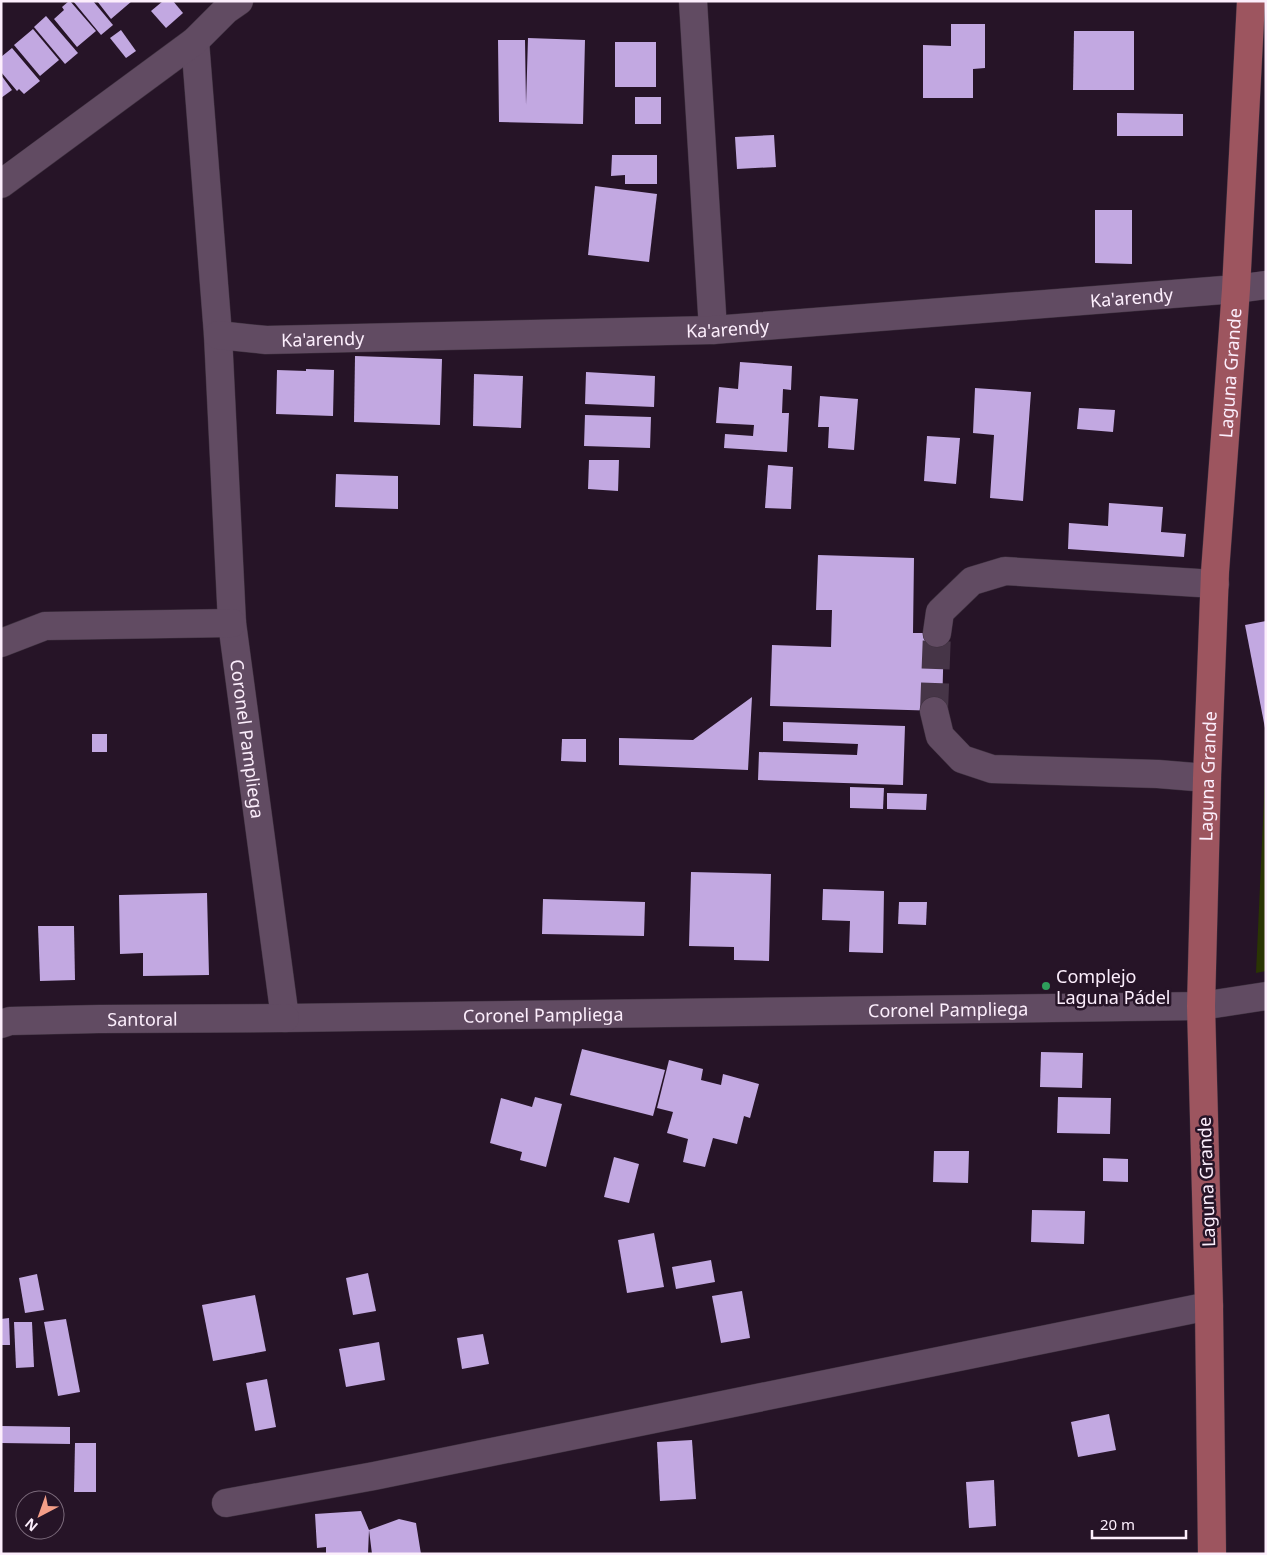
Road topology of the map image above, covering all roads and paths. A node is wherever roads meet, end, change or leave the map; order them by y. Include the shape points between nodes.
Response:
1 (239, 1) edge
2 (693, 1) edge
3 (1251, 1) edge
4 (195, 41) junction
5 (1, 184) edge
6 (1266, 285) edge
7 (1236, 289) junction
8 (712, 330) junction
9 (218, 335) junction
10 (1215, 584) junction
11 (232, 623) junction
12 (937, 633) tunnel mouth
13 (1, 643) edge
14 (934, 711) tunnel mouth
15 (1207, 778) junction
16 (1266, 996) edge
17 (1201, 1006) junction
18 (285, 1018) junction
19 (1, 1024) edge
20 (1209, 1306) junction
21 (226, 1503) dead end
22 (1212, 1554) edge

1 - 4 street
2 - 8 street
3 - 7 main road, Laguna Grande
4 - 5 street
4 - 9 street, Coronel Pampliega
6 - 7 street, Ka'arendy
7 - 8 street, Ka'arendy
7 - 10 main road, Laguna Grande
8 - 9 street, Ka'arendy via 266,340
9 - 11 street, Coronel Pampliega
10 - 12 street via 1005,570 972,582 940,612
10 - 15 main road, Laguna Grande
11 - 13 street via 45,626
11 - 18 street, Coronel Pampliega
14 - 15 street via 940,736 962,759 992,769
15 - 17 main road, Laguna Grande
16 - 17 street, Coronel Pampliega
17 - 18 street, Coronel Pampliega
17 - 20 main road, Laguna Grande
18 - 19 street, Santoral via 69,1019
20 - 21 street via 374,1476
20 - 22 main road, Laguna Grande

